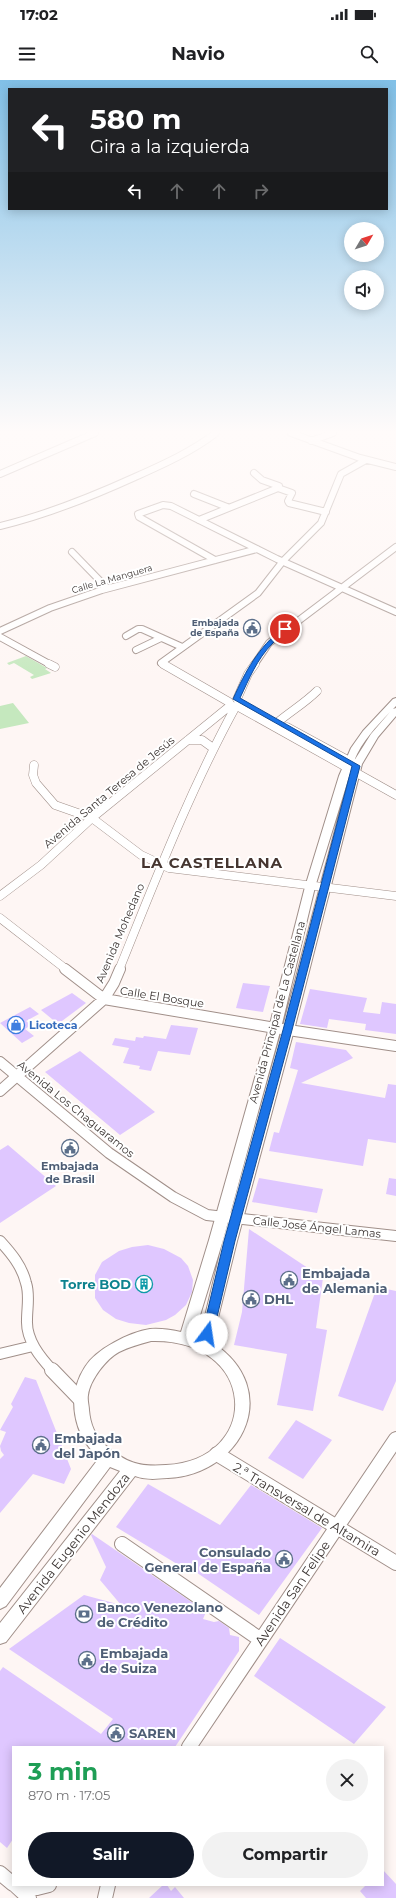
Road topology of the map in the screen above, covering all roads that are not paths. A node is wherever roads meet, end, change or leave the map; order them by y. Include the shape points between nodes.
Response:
1 (31, 518) edge
2 (140, 518) edge
3 (194, 518) edge
4 (204, 518) edge
5 (323, 518) edge
6 (199, 520) junction
7 (0, 526) edge
8 (396, 547) edge
9 (256, 549) junction
10 (72, 552) dead end
11 (214, 560) junction
12 (283, 562) junction
13 (341, 587) junction
14 (107, 588) junction
15 (396, 612) edge
16 (0, 631) edge
17 (126, 636) dead end
18 (0, 637) edge
19 (162, 638) junction
20 (182, 648) junction
21 (136, 650) dead end
22 (55, 667) dead end
23 (317, 692) dead end
24 (396, 701) edge
25 (235, 703) junction
26 (396, 711) edge
27 (278, 722) junction
28 (188, 740) junction
29 (213, 748) junction
30 (34, 766) dead end
31 (352, 766) junction
32 (396, 788) edge
33 (396, 795) edge
34 (92, 818) junction
35 (163, 865) junction
36 (310, 887) junction
37 (324, 888) junction
38 (0, 896) edge
39 (396, 896) edge
40 (0, 918) edge
41 (104, 1000) junction
42 (274, 1028) junction
43 (288, 1030) junction
44 (396, 1046) edge
45 (0, 1062) edge
46 (16, 1076) junction
47 (0, 1091) edge
48 (222, 1218) junction
49 (237, 1219) junction
50 (396, 1236) edge
51 (0, 1241) edge
52 (186, 1338) junction
53 (33, 1346) junction
54 (206, 1346) junction
55 (0, 1354) edge
56 (80, 1399) junction
57 (396, 1439) edge
58 (217, 1454) junction
59 (108, 1458) junction
60 (131, 1469) junction
61 (336, 1527) junction
62 (122, 1544) dead end
63 (396, 1562) edge
64 (0, 1601) edge
65 (0, 1636) edge
66 (261, 1640) junction
67 (190, 1746) edge
68 (0, 1873) edge
69 (12, 1883) edge
70 (45, 1886) edge
71 (108, 1886) edge
72 (19, 1889) edge
73 (105, 1898) edge

1 - 7 street
2 - 11 street
3 - 6 street
4 - 6 street
5 - 12 street via 319,526
6 - 9 street
8 - 13 street, Avenida Mohedano
9 - 11 street, Calle La Manguera
9 - 12 street
10 - 14 street
11 - 14 street, Calle La Manguera
12 - 13 street
12 - 20 street via 258,593
13 - 15 street
13 - 25 street, Avenida Mohedano via 269,643 248,674
14 - 16 street, Calle La Manguera via 50,608
17 - 19 street via 142,629
18 - 22 street
19 - 20 street
19 - 21 street
20 - 25 street via 163,661
23 - 27 street
24 - 31 street, Avenida Principal de La Castellana via 354,750
25 - 27 street
25 - 28 street, Avenida Santa Teresa de Jesús
25 - 29 street, Avenida Mohedano
25 - 31 street
26 - 31 street, Avenida Principal de La Castellana
27 - 31 street
28 - 29 street via 205,741
28 - 34 street, Avenida Santa Teresa de Jesús
29 - 35 street, Avenida Mohedano
30 - 34 street via 33,775 36,783 55,806
31 - 32 street
31 - 33 street
31 - 36 street, Avenida Principal de La Castellana
31 - 37 street, Avenida Principal de La Castellana
34 - 35 street via 141,854
34 - 38 street, Avenida Santa Teresa de Jesús via 41,865
35 - 36 street via 177,870
35 - 41 street, Avenida Mohedano via 114,983
36 - 37 street
36 - 42 street, Avenida Principal de La Castellana
37 - 39 street
37 - 43 street, Avenida Principal de La Castellana
40 - 41 street, Calle El Bosque
41 - 42 street, Calle El Bosque
41 - 46 street, Avenida Mohedano
42 - 43 street, Calle El Bosque
42 - 48 street, Avenida Principal de La Castellana
43 - 44 street, Calle El Bosque
43 - 49 street, Avenida Principal de La Castellana
45 - 46 street, Avenida Los Chaguaramos
46 - 47 street, Avenida Mohedano
46 - 48 street, Avenida Los Chaguaramos via 114,1157 188,1207
48 - 49 street, Avenida Los Chaguaramos
48 - 52 street, Avenida Principal de La Castellana
49 - 50 street, Calle José Ángel Lamas
49 - 54 street, Avenida Principal de La Castellana
51 - 53 street via 13,1254 28,1284 27,1332
52 - 54 street
52 - 56 street via 150,1335 117,1346 98,1360 91,1369
53 - 55 street
53 - 56 street via 54,1373
54 - 58 street via 231,1367 237,1376 242,1396 243,1407 238,1428
56 - 59 street via 81,1420 85,1431
57 - 61 street, Avenida San Felipe
58 - 60 street via 195,1467 176,1472 157,1474
58 - 61 street, 2.ª Transversal de Altamira
59 - 60 street
59 - 64 street, Avenida Eugenio Mendoza
60 - 65 street, Avenida Eugenio Mendoza
61 - 63 street, 2.ª Transversal de Altamira
61 - 66 street, Avenida San Felipe
62 - 66 street
66 - 67 street, Avenida San Felipe
68 - 69 street
70 - 72 street
71 - 73 street

